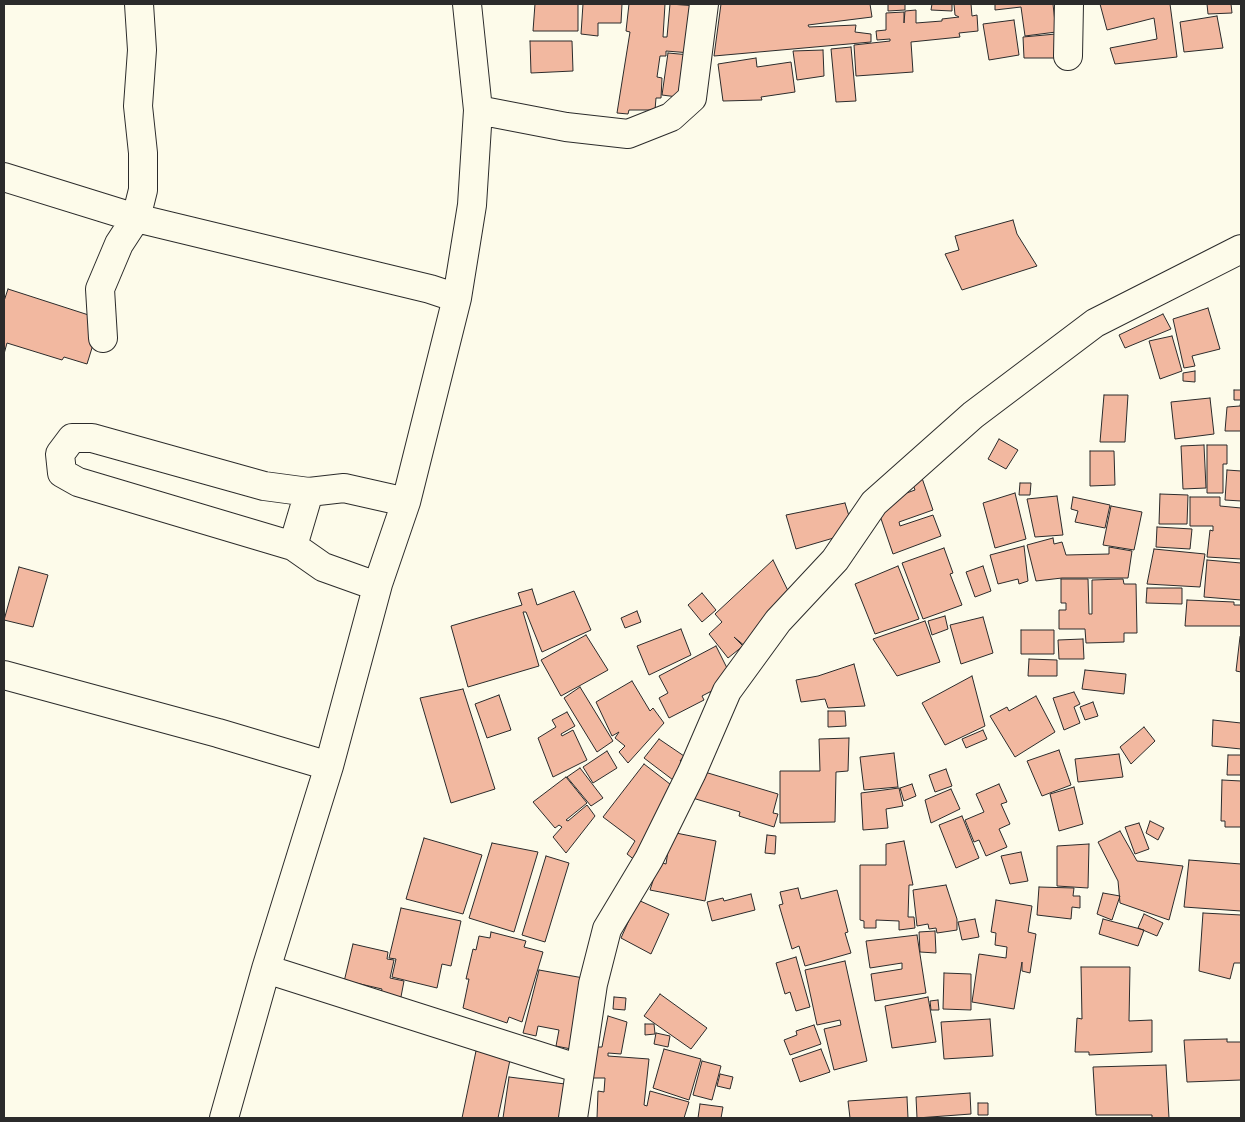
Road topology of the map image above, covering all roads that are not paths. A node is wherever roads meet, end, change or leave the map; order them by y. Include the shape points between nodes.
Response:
1 (139, 4) edge
2 (467, 4) edge
3 (704, 4) edge
4 (1069, 4) edge
5 (1068, 56) dead end
6 (478, 110) junction
7 (4, 177) edge
8 (136, 218) junction
9 (1241, 249) edge
10 (457, 298) junction
11 (103, 338) dead end
12 (309, 492) junction
13 (406, 502) junction
14 (293, 546) junction
15 (378, 584) junction
16 (4, 675) edge
17 (329, 766) junction
18 (266, 969) junction
19 (580, 1069) junction
20 (224, 1118) edge
21 (573, 1118) edge

1 - 8 street via 142,50 138,106 143,190
2 - 6 street
3 - 6 street via 692,98 671,117 628,134 566,128
4 - 5 street
6 - 10 street via 472,205
7 - 8 street
8 - 10 street
8 - 11 street via 119,244 100,289
9 - 19 street via 1095,324 973,415 874,503 835,560 778,621 727,692 692,772 648,859 607,929 593,984
10 - 13 street
12 - 13 street via 344,488
12 - 14 street
12 - 14 street via 264,486 92,438 72,438 60,454 62,473 78,482
13 - 15 street
14 - 15 street via 323,566
15 - 17 street
16 - 17 street
17 - 18 street
18 - 19 street
18 - 20 street
19 - 21 street

